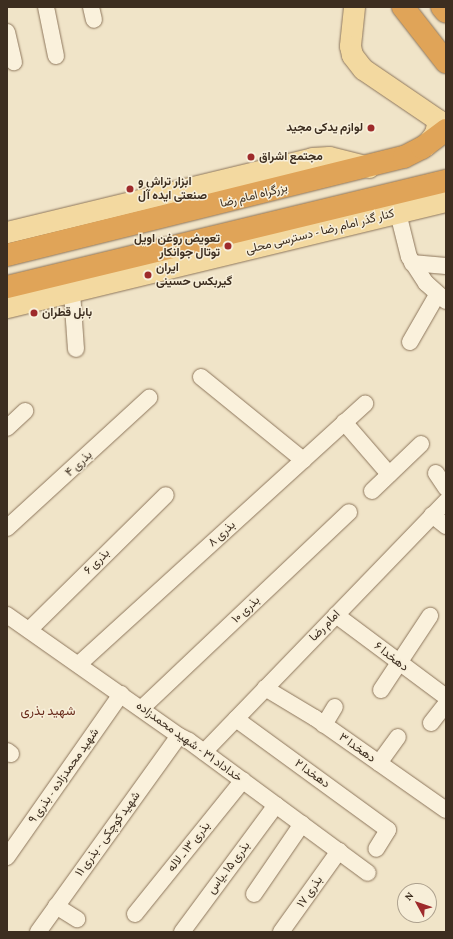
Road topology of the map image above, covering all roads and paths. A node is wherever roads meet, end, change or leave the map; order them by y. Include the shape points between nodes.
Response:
1 (46, 7) edge
2 (354, 7) edge
3 (403, 7) edge
4 (442, 7) edge
5 (446, 12) edge
6 (7, 32) edge
7 (56, 56) dead end
8 (14, 62) dead end
9 (446, 62) edge
10 (446, 130) edge
11 (436, 146) edge
12 (369, 166) junction
13 (446, 181) edge
14 (446, 202) edge
15 (119, 205) junction
16 (398, 213) junction
17 (246, 229) junction
18 (7, 232) edge
19 (53, 244) junction
20 (7, 255) edge
21 (206, 260) junction
22 (412, 263) junction
23 (446, 266) edge
24 (7, 287) edge
25 (72, 292) junction
26 (442, 298) edge
27 (7, 307) edge
28 (410, 342) dead end
29 (76, 349) dead end
30 (201, 377) dead end
31 (149, 398) dead end
32 (365, 404) dead end
33 (25, 411) dead end
34 (344, 422) junction
35 (7, 428) edge
36 (421, 444) dead end
37 (303, 460) junction
38 (436, 473) dead end
39 (389, 474) junction
40 (446, 488) edge
41 (372, 490) dead end
42 (166, 495) dead end
43 (446, 501) edge
44 (349, 512) dead end
45 (432, 515) junction
46 (446, 526) edge
47 (7, 528) edge
48 (7, 615) edge
49 (336, 615) junction
50 (430, 616) dead end
51 (29, 630) junction
52 (399, 663) junction
53 (79, 664) junction
54 (266, 688) junction
55 (381, 690) dead end
56 (122, 694) junction
57 (446, 697) edge
58 (446, 704) edge
59 (335, 707) dead end
60 (142, 708) junction
61 (236, 719) junction
62 (431, 723) dead end
63 (324, 725) junction
64 (179, 736) junction
65 (398, 737) dead end
66 (204, 752) junction
67 (379, 763) junction
68 (242, 780) junction
69 (276, 805) junction
70 (444, 806) edge
71 (302, 824) junction
72 (376, 849) dead end
73 (339, 851) junction
74 (7, 857) edge
75 (368, 873) dead end
76 (254, 894) dead end
77 (56, 906) junction
78 (135, 914) dead end
79 (77, 919) dead end
80 (38, 932) edge
81 (182, 932) edge
82 (281, 932) edge

1 - 7 street
2 - 11 main road via 350,46 352,55 363,69 438,120
3 - 9 highway
4 - 5 highway
6 - 8 street
10 - 11 highway, بزرگراه امام رضا
11 - 12 highway, بزرگراه امام رضا
12 - 15 main road via 321,157
12 - 19 highway, بزرگراه امام رضا
13 - 17 highway
14 - 16 main road, کنار گذر امام رضا - دسترسی محلی
15 - 18 main road
15 - 19 main road
16 - 21 main road, کنار گذر امام رضا - دسترسی محلی
16 - 22 street
17 - 21 main road
17 - 24 highway
19 - 20 highway, بزرگراه امام رضا
21 - 25 main road, کنار گذر امام رضا - دسترسی محلی
22 - 23 street
22 - 26 street
25 - 27 main road, کنار گذر امام رضا - دسترسی محلی
25 - 29 street
26 - 28 street
30 - 37 street
31 - 47 street, بذری ۴
32 - 34 street, بذری ۸
33 - 35 street
34 - 37 street, بذری ۸
34 - 39 street
36 - 39 street
37 - 53 street, بذری ۸
38 - 40 street
39 - 41 street
42 - 51 street, بذری ۶
43 - 45 street, امام رضا
44 - 60 street, بذری ۱۰
45 - 46 street
45 - 49 street, امام رضا
48 - 51 street, خداداد ۳۱ - شهید محمدزاده
49 - 52 street, دهخدا ۶
49 - 54 street, امام رضا
50 - 52 street
51 - 53 street, خداداد ۳۱ - شهید محمدزاده
52 - 55 street
52 - 57 street, دهخدا ۶
53 - 56 street, خداداد ۳۱ - شهید محمدزاده
54 - 61 street, امام رضا
54 - 63 street, دهخدا ۳
56 - 60 street, خداداد ۳۱ - شهید محمدزاده
56 - 74 street, شهید محمدزاده - بذری ۹
58 - 62 street
59 - 63 street
60 - 64 street, خداداد ۳۱ - شهید محمدزاده
61 - 66 street, امام رضا
61 - 72 street, دهخدا ۲ via 388,830
63 - 67 street, دهخدا ۳
64 - 66 street, خداداد ۳۱ - شهید محمدزاده
64 - 77 street, شهید کوچکی - بذری ۱۱
65 - 67 street
66 - 68 street, خداداد ۳۱ - شهید محمدزاده
67 - 70 street, دهخدا ۳
68 - 69 street, خداداد ۳۱ - شهید محمدزاده
68 - 78 street, بذری ۱۳ ـ لاله
69 - 71 street, خداداد ۳۱ - شهید محمدزاده
69 - 81 street, بذری ۱۵ ـ‌یاس
71 - 73 street, خداداد ۳۱ - شهید محمدزاده
71 - 76 street
73 - 75 street, خداداد ۳۱ - شهید محمدزاده
73 - 82 street, بذری ۱۷
77 - 79 street
77 - 80 street, شهید کوچکی - بذری ۱۱

